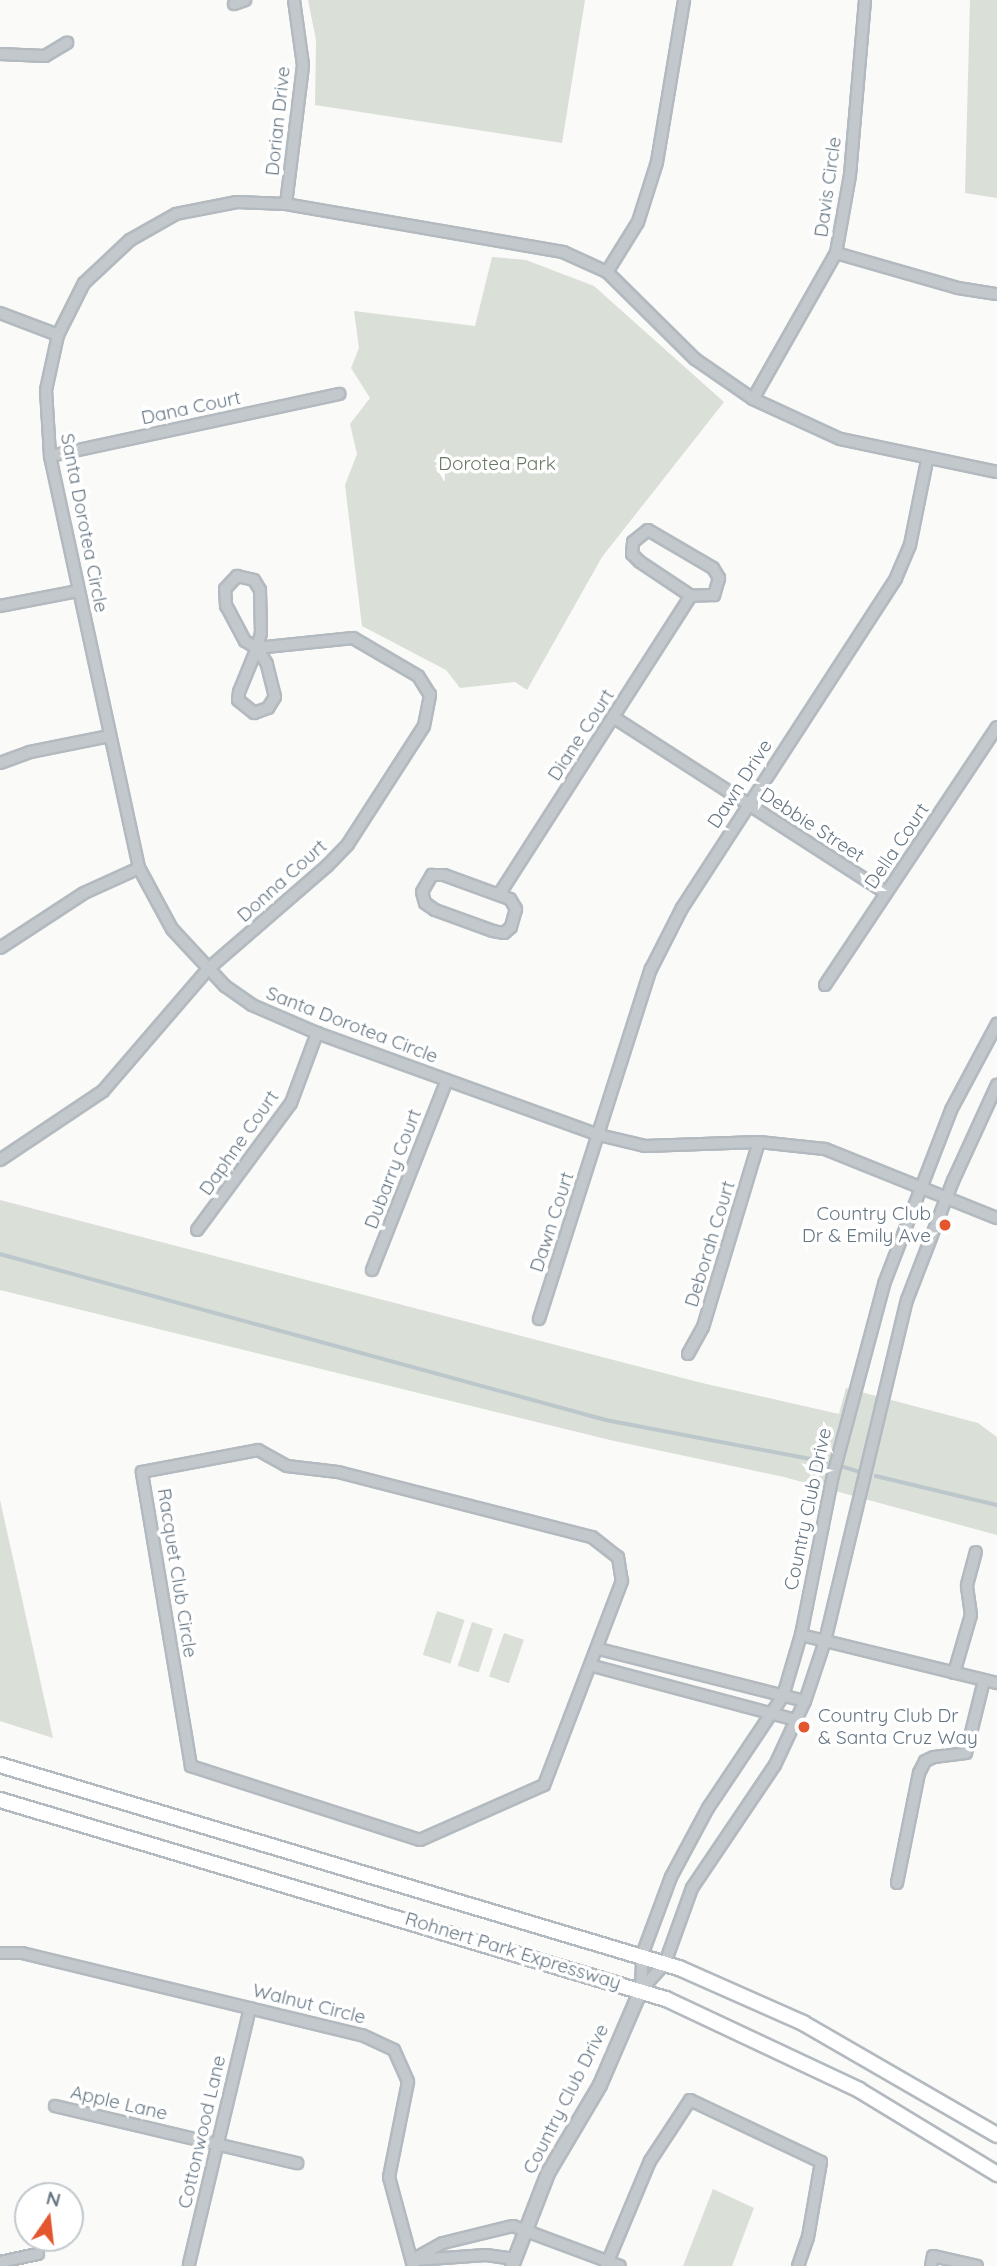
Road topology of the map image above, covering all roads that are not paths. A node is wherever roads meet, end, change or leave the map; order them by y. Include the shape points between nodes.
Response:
1 (245, 0) edge
2 (294, 0) edge
3 (684, 0) edge
4 (865, 0) edge
5 (233, 4) dead end
6 (67, 43) dead end
7 (0, 54) edge
8 (286, 204) junction
9 (836, 253) junction
10 (607, 272) junction
11 (997, 295) edge
12 (0, 313) edge
13 (58, 335) junction
14 (339, 394) dead end
15 (753, 399) junction
16 (50, 456) junction
17 (927, 461) junction
18 (997, 472) edge
19 (78, 591) junction
20 (691, 596) junction
21 (0, 606) edge
22 (257, 648) junction
23 (613, 717) junction
24 (997, 727) edge
25 (109, 736) junction
26 (0, 763) edge
27 (748, 804) junction
28 (139, 868) junction
29 (886, 893) junction
30 (500, 894) junction
31 (0, 948) edge
32 (208, 969) junction
33 (825, 985) dead end
34 (997, 1024) edge
35 (317, 1034) junction
36 (447, 1080) junction
37 (997, 1085) edge
38 (599, 1135) junction
39 (759, 1142) junction
40 (0, 1160) edge
41 (920, 1186) junction
42 (947, 1197) junction
43 (997, 1218) edge
44 (197, 1230) dead end
45 (372, 1270) dead end
46 (539, 1319) dead end
47 (688, 1353) dead end
48 (976, 1552) dead end
49 (801, 1635) junction
50 (825, 1641) junction
51 (599, 1649) junction
52 (593, 1666) junction
53 (954, 1672) junction
54 (984, 1680) junction
55 (997, 1683) edge
56 (783, 1696) junction
57 (805, 1702) junction
58 (773, 1713) junction
59 (796, 1720) junction
60 (0, 1765) edge
61 (0, 1800) edge
62 (897, 1883) dead end
63 (0, 1953) edge
64 (642, 1955) junction
65 (665, 1964) junction
66 (641, 1990) junction
67 (250, 2008) junction
68 (55, 2106) dead end
69 (997, 2135) edge
70 (217, 2143) junction
71 (297, 2164) dead end
72 (997, 2175) edge
73 (526, 2230) junction
74 (38, 2254) dead end
75 (0, 2262) edge
76 (513, 2262) edge
77 (412, 2263) edge
78 (189, 2264) dead end
79 (607, 2264) edge
80 (620, 2266) edge
81 (797, 2266) edge
82 (931, 2266) edge
83 (977, 2266) edge

1 - 5 street
2 - 8 street, Dorian Drive via 303,65
3 - 10 street via 657,162 638,222
4 - 9 street, Davis Circle via 850,176
6 - 7 street via 45,56
8 - 10 street, Santa Dorotea Circle via 524,242 563,252
8 - 13 street, Santa Dorotea Circle via 237,202 176,214 130,240 84,283
9 - 11 street
9 - 15 street, Davis Circle
10 - 15 street, Santa Dorotea Circle via 695,359
12 - 13 street
13 - 16 street, Santa Dorotea Circle via 46,390
14 - 16 street, Dana Court
15 - 17 street, Santa Dorotea Circle via 840,439
16 - 19 street, Santa Dorotea Circle
17 - 18 street, Santa Dorotea Circle
17 - 27 street, Dawn Drive via 910,545 896,578
19 - 21 street
19 - 25 street, Santa Dorotea Circle
20 - 20 street via 714,595 719,579 713,568 657,532 640,533 632,554
20 - 23 street, Diane Court
22 - 22 street via 267,664 275,697 268,708 254,713 238,700
22 - 22 street via 245,642 226,606 225,589 237,576 254,580 260,590
22 - 32 street, Donna Court via 353,638 418,676 430,695 424,726 348,844
23 - 27 street, Debbie Street
23 - 30 street, Diane Court
24 - 29 street, Della Court
25 - 26 street
25 - 28 street, Santa Dorotea Circle
27 - 29 street, Debbie Street
27 - 38 street, Dawn Drive via 682,908 651,969
28 - 31 street via 84,893
28 - 32 street, Santa Dorotea Circle via 172,929
29 - 33 street, Della Court
30 - 30 street via 444,875 432,875 422,892 425,903 435,910 504,933 516,918 516,909
32 - 35 street, Santa Dorotea Circle via 252,1005
32 - 40 street, Donna Court via 103,1091
34 - 41 street, Country Club Drive via 951,1110
35 - 36 street, Santa Dorotea Circle
35 - 44 street, Daphne Court via 291,1103
36 - 38 street, Santa Dorotea Circle
36 - 45 street, Dubarry Court
37 - 42 street, Country Club Drive
38 - 39 street, Santa Dorotea Circle via 674,1148
38 - 46 street, Dawn Court
39 - 41 street, Santa Dorotea Circle via 825,1149
39 - 47 street, Deborah Court via 703,1327
41 - 42 street, Santa Dorotea Circle
41 - 49 street, Country Club Drive via 880,1295 839,1448
42 - 43 street, Santa Dorotea Circle
42 - 50 street, Country Club Drive via 908,1300
48 - 53 street via 967,1585 971,1615
49 - 50 street
49 - 56 street, Country Club Drive
50 - 53 street
50 - 57 street, Country Club Drive
51 - 52 street, Racquet Club Circle
51 - 52 street, Racquet Club Circle via 622,1581 618,1557 592,1537 338,1472 287,1466 258,1450 142,1472 191,1766 420,1840 544,1785
51 - 56 street
52 - 58 street
53 - 54 street
54 - 55 street
54 - 62 street via 966,1753 934,1757 925,1761 919,1773
56 - 57 street
56 - 58 street, Country Club Drive
57 - 59 street, Country Club Drive
58 - 59 street
58 - 64 street, Country Club Drive via 708,1808 671,1877
59 - 65 street, Country Club Drive via 775,1765 692,1888
60 - 64 main road, Rohnert Park Expressway
61 - 66 main road, Rohnert Park Expressway
63 - 67 street, Walnut Circle via 22,1953
64 - 65 main road, Rohnert Park Expressway
64 - 66 street, Country Club Drive
65 - 66 street, Country Club Drive
65 - 69 main road, Rohnert Park Expressway via 803,2023
66 - 72 main road, Rohnert Park Expressway via 803,2061
66 - 73 street, Country Club Drive via 600,2085 548,2173
67 - 70 street, Cottonwood Lane
67 - 77 street, Walnut Circle via 362,2035 394,2050 408,2082 389,2177
68 - 70 street, Apple Lane
70 - 71 street, Apple Lane
70 - 78 street, Cottonwood Lane
73 - 76 street, Country Club Drive
73 - 77 street via 513,2227 443,2243
73 - 79 street
74 - 75 street
76 - 77 street via 486,2255
79 - 80 street
79 - 81 street via 650,2161 690,2100 821,2162 808,2237
82 - 83 street via 933,2256

